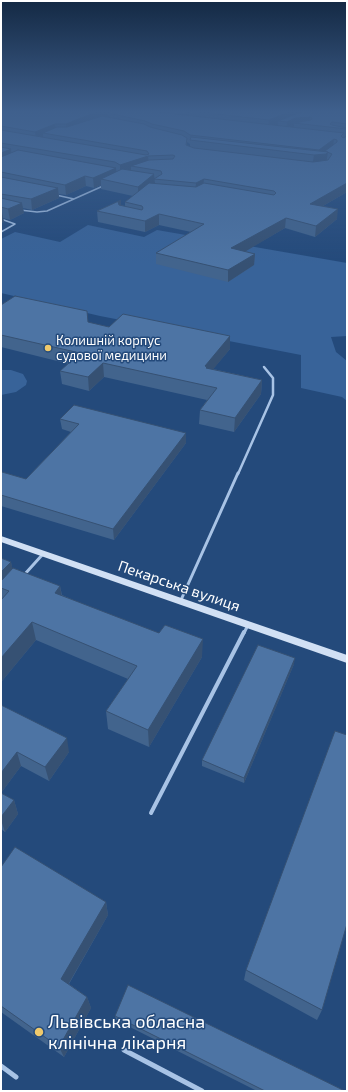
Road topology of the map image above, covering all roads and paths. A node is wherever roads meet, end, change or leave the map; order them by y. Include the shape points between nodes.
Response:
1 (106, 185) edge
2 (52, 194) edge
3 (74, 199) junction
4 (14, 209) edge
5 (1, 218) edge
6 (1, 232) edge
7 (264, 367) dead end
8 (1, 539) edge
9 (43, 554) junction
10 (23, 576) edge
11 (180, 601) junction
12 (248, 625) junction
13 (347, 660) edge
14 (151, 813) dead end
15 (124, 1050) dead end
16 (1, 1066) edge
17 (16, 1077) dead end
18 (202, 1091) edge

1 - 3 lane
2 - 3 lane
3 - 4 lane via 47,211 28,212
5 - 6 lane via 15,224
7 - 11 lane via 272,378 273,395
8 - 9 street, Пекарська вулиця
9 - 10 lane
9 - 11 street, Пекарська вулиця
11 - 12 street, Пекарська вулиця
12 - 13 street, Пекарська вулиця
12 - 14 lane
15 - 18 lane
16 - 17 lane

